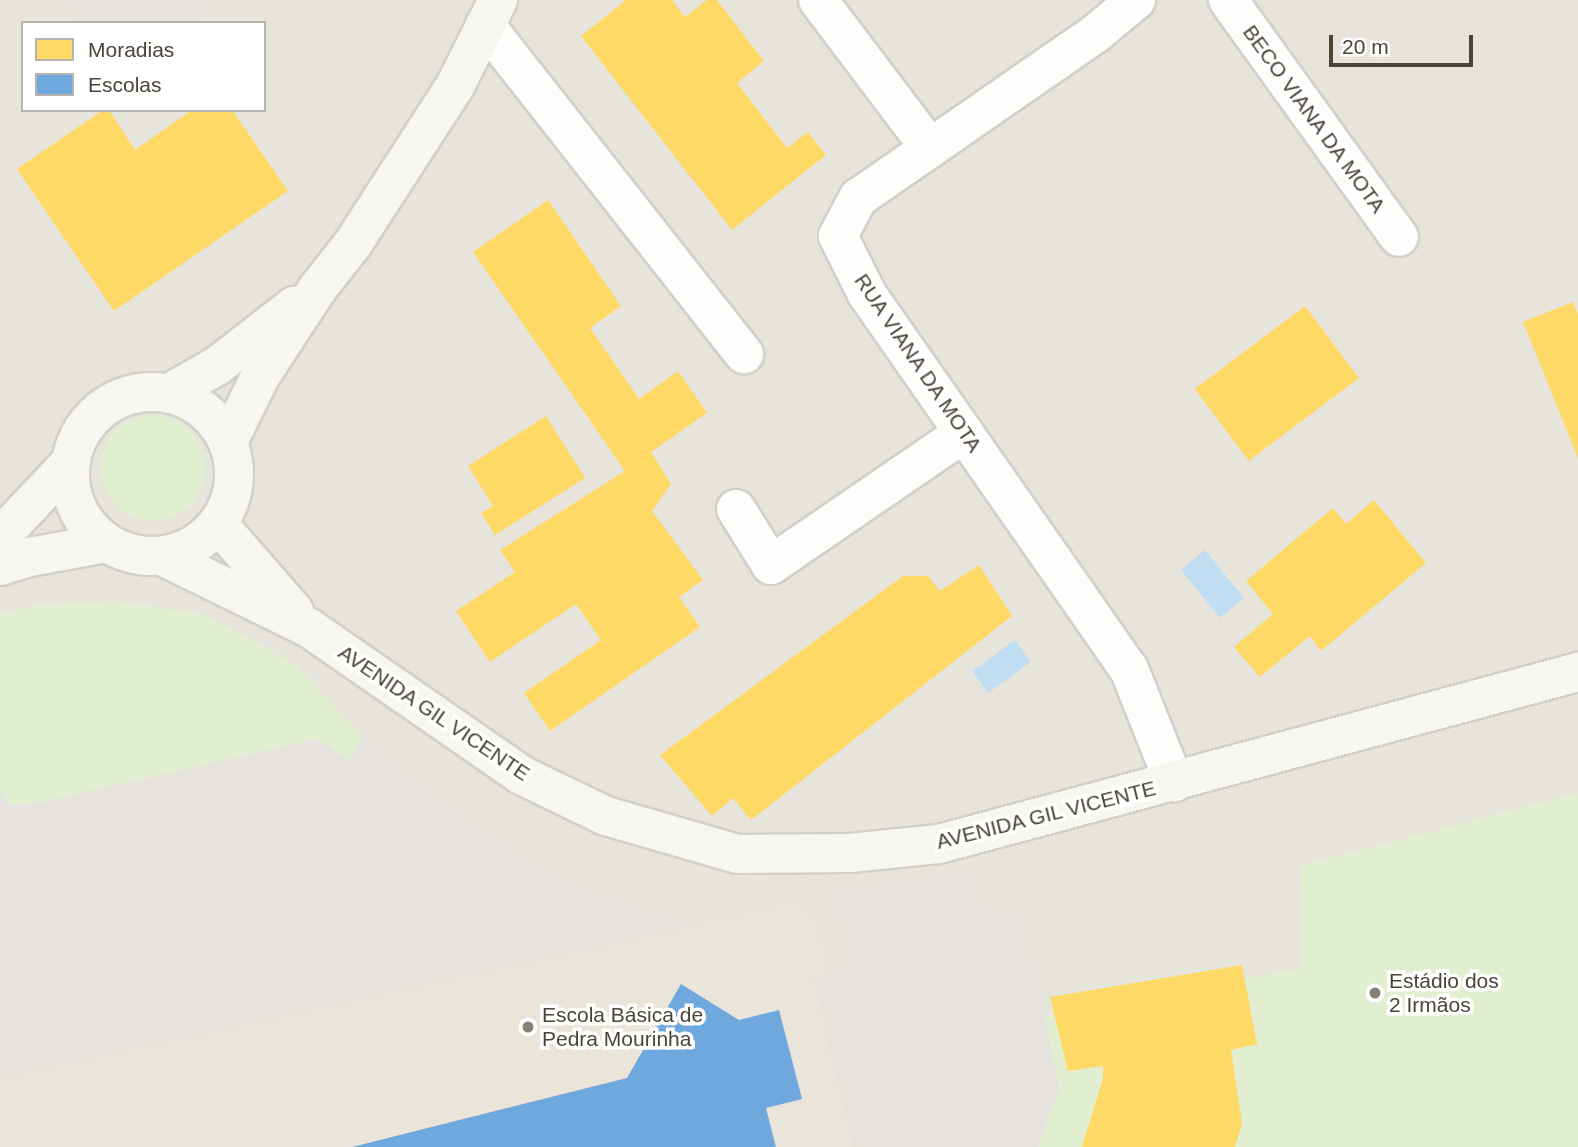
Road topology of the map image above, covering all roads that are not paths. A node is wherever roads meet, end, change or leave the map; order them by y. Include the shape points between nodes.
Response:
1 (818, 0) edge
2 (1136, 0) edge
3 (1228, 0) edge
4 (492, 13) edge
5 (930, 148) junction
6 (1399, 237) dead end
7 (318, 288) junction
8 (744, 354) dead end
9 (169, 393) junction
10 (964, 433) junction
11 (228, 442) junction
12 (69, 464) junction
13 (736, 509) dead end
14 (218, 524) junction
15 (0, 537) edge
16 (106, 543) junction
17 (162, 556) junction
18 (0, 566) edge
19 (309, 628) junction
20 (1578, 672) edge
21 (1174, 782) junction

1 - 5 street
2 - 5 street, RUA VIANA DA MOTA via 1096,34
3 - 6 street, BECO VIANA DA MOTA
4 - 7 street via 456,84 352,245
4 - 8 street
5 - 10 street, RUA VIANA DA MOTA via 858,198 838,236 867,294
7 - 9 street via 217,366
7 - 11 street via 261,375
9 - 11 street via 194,402 215,419
9 - 12 street via 142,391 93,415 77,438
10 - 13 street via 771,565
10 - 21 street, RUA VIANA DA MOTA via 1129,670
11 - 14 street via 234,470 232,489
12 - 15 street
12 - 16 street via 76,509
14 - 17 street via 184,551
14 - 19 street
16 - 17 street via 123,552
16 - 18 street
17 - 19 street
19 - 21 street, AVENIDA GIL VICENTE via 521,775 606,816 738,854 850,853 939,844
20 - 21 street, AVENIDA GIL VICENTE

